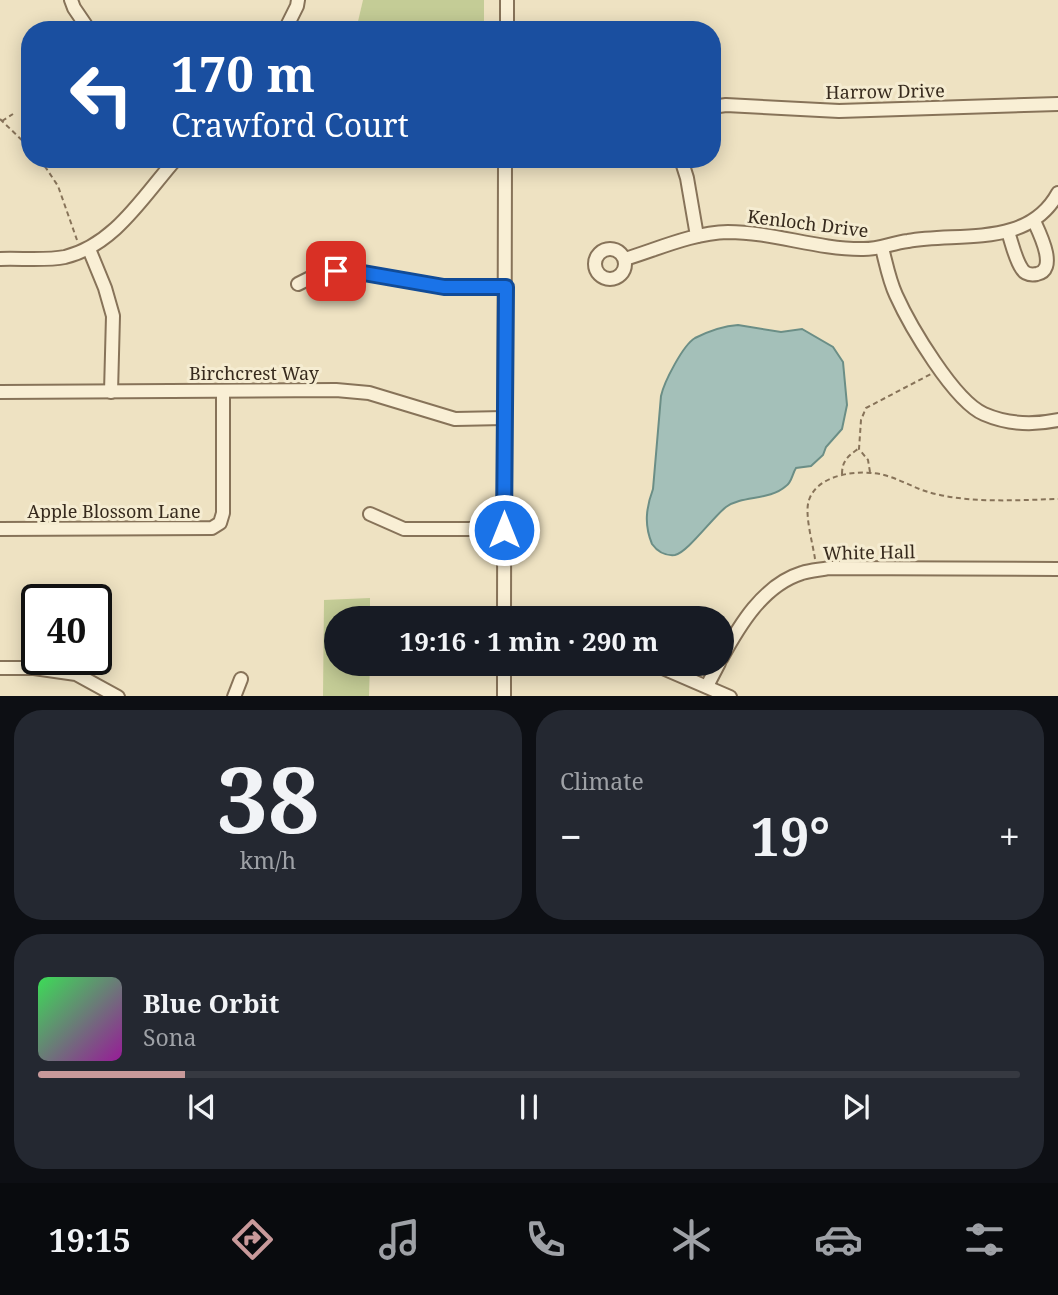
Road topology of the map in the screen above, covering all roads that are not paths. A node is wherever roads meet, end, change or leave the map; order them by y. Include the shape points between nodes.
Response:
1 (71, 0) edge
2 (298, 0) edge
3 (507, 0) edge
4 (83, 21) edge
5 (290, 21) edge
6 (507, 21) edge
7 (1058, 104) edge
8 (721, 106) edge
9 (168, 168) edge
10 (505, 168) edge
11 (684, 168) edge
12 (1058, 193) edge
13 (1034, 221) junction
14 (1008, 232) junction
15 (697, 236) junction
16 (882, 248) junction
17 (84, 250) junction
18 (0, 258) edge
19 (625, 259) dead end
20 (299, 284) dead end
21 (506, 287) junction
22 (223, 391) junction
23 (0, 392) edge
24 (111, 392) junction
25 (504, 418) junction
26 (1058, 420) edge
27 (370, 514) dead end
28 (0, 529) edge
29 (504, 530) junction
30 (1058, 569) edge
31 (504, 606) edge
32 (734, 636) edge
33 (0, 668) edge
34 (504, 676) edge
35 (682, 676) edge
36 (712, 676) edge
37 (241, 679) dead end
38 (707, 686) junction
39 (118, 696) edge
40 (234, 696) edge
41 (504, 696) edge
42 (730, 696) edge

1 - 4 street
2 - 5 street
3 - 6 street
7 - 8 street, Harrow Drive via 839,111
9 - 17 street via 111,234
10 - 21 street
11 - 15 street
12 - 13 street, Kenloch Drive
13 - 14 street, Kenloch Drive
13 - 14 street via 1048,254 1049,264 1043,272 1034,275 1021,268
14 - 16 street, Kenloch Drive via 906,241
15 - 16 street, Kenloch Drive via 727,232
15 - 19 street, Kenloch Drive
16 - 26 street via 895,294 961,398 984,414 1026,424
17 - 18 street via 63,257
17 - 24 street via 105,288 113,316
20 - 21 street via 320,273 352,271 444,287
21 - 25 street
22 - 24 street, Birchcrest Way
22 - 25 street, Birchcrest Way via 369,393 455,419
22 - 28 street, Apple Blossom Lane via 223,513 212,528
23 - 24 street, Birchcrest Way
25 - 29 street
27 - 29 street via 404,529
29 - 31 street
30 - 32 street, White Hall via 829,568 801,573 755,606
33 - 39 street via 76,674
34 - 41 street
35 - 38 street
36 - 38 street, White Hall
37 - 40 street
38 - 42 street

